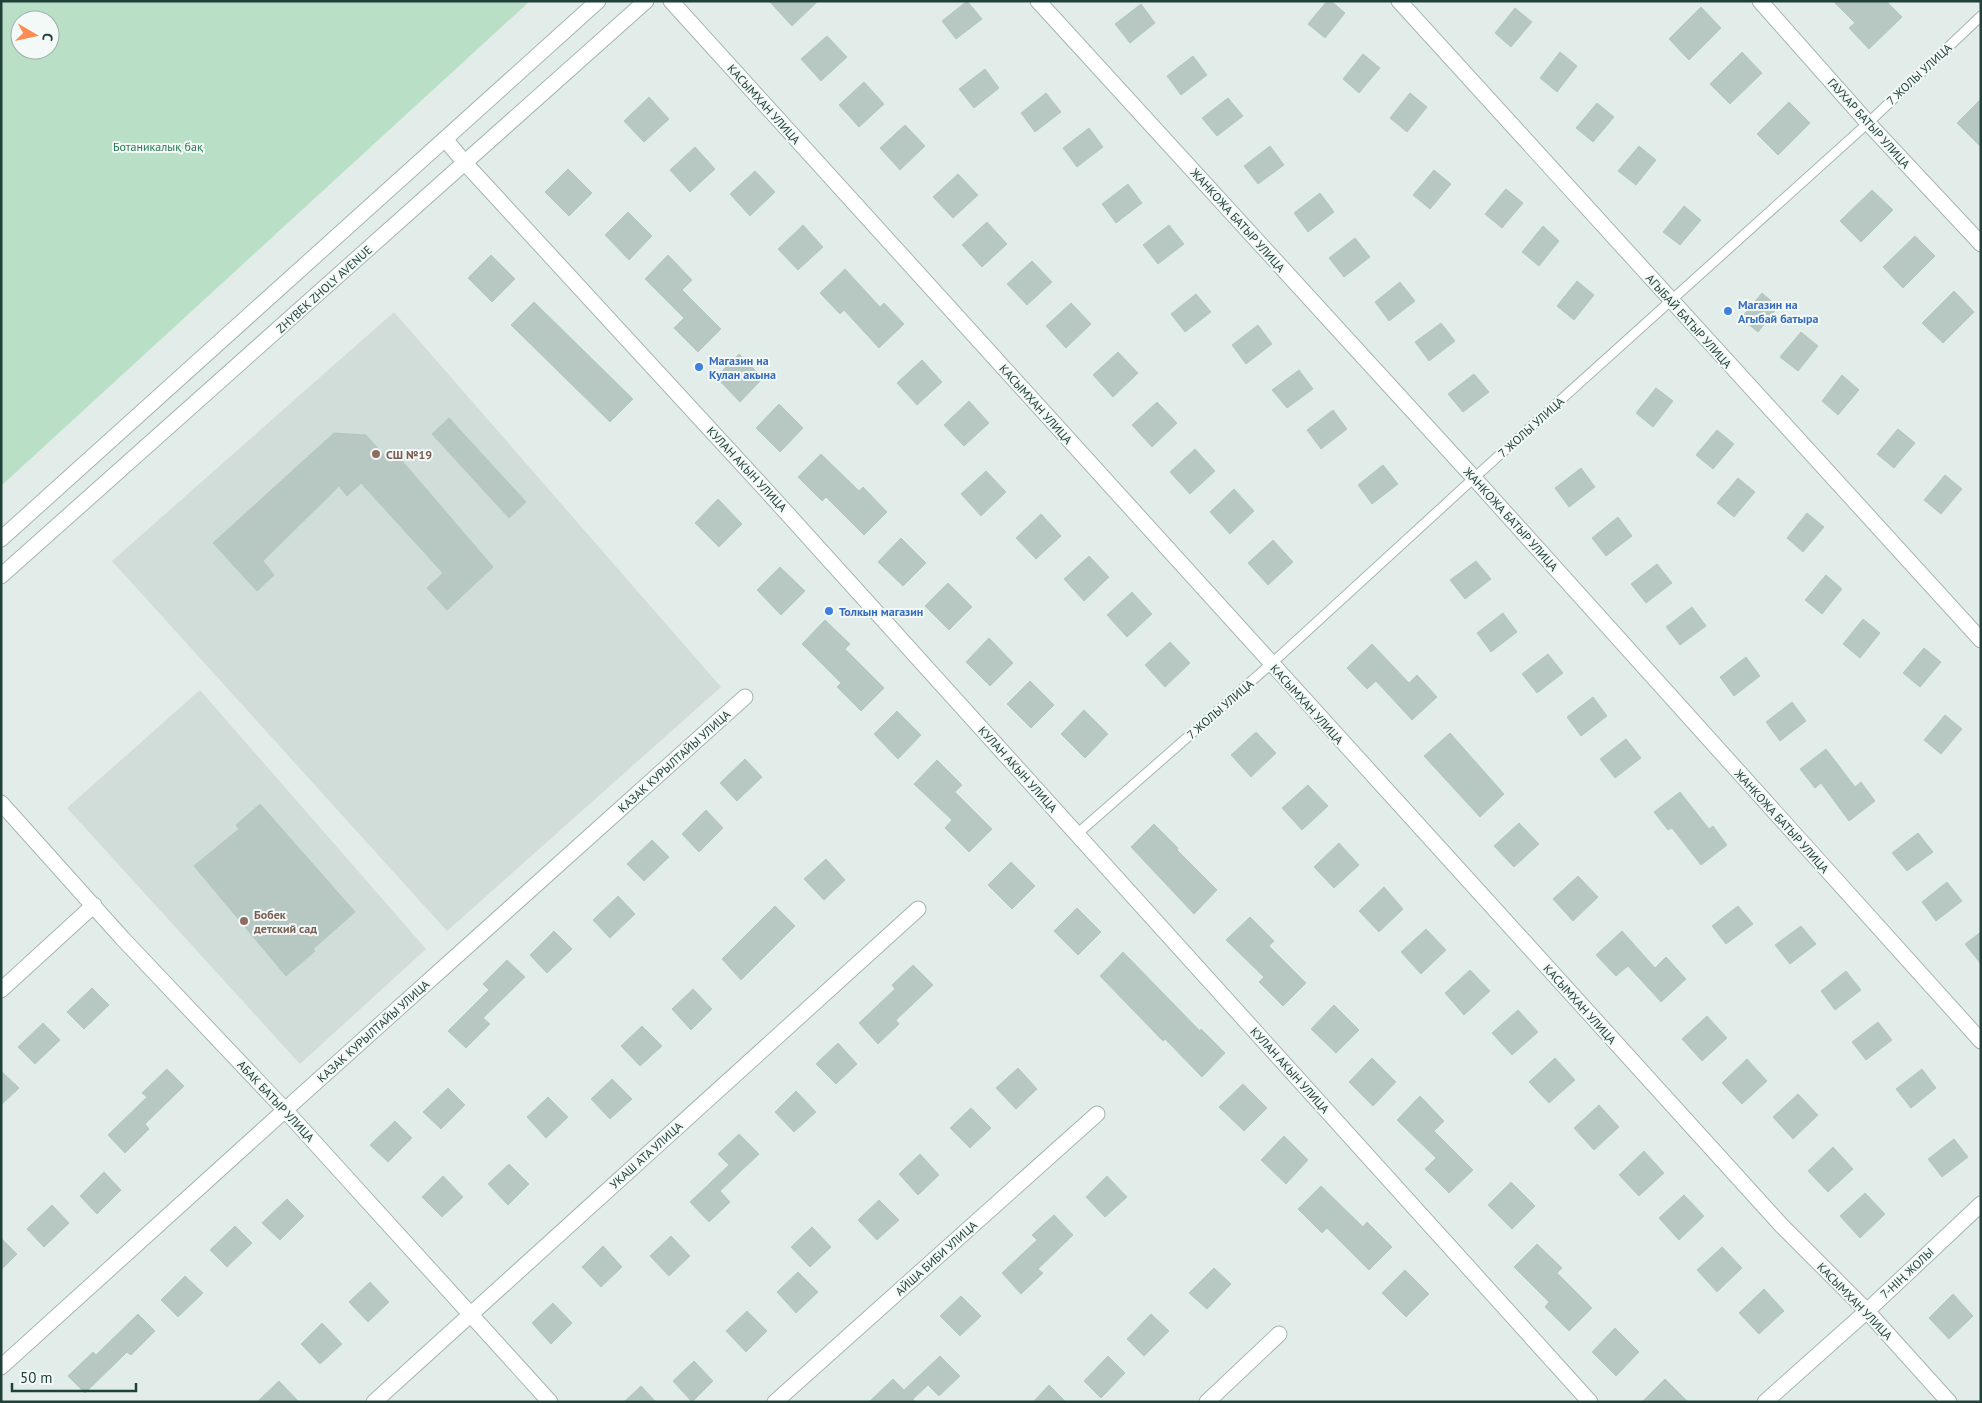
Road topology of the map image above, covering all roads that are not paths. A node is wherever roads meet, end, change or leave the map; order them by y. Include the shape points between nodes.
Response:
1 (598, 1) edge
2 (646, 1) edge
3 (672, 1) edge
4 (1038, 1) edge
5 (1398, 1) edge
6 (1760, 1) edge
7 (1981, 16) edge
8 (1868, 123) junction
9 (445, 139) junction
10 (465, 164) junction
11 (1981, 244) edge
12 (1671, 301) junction
13 (1474, 478) junction
14 (1, 539) edge
15 (1, 576) edge
16 (1981, 640) edge
17 (1271, 664) junction
18 (745, 697) dead end
19 (1, 802) edge
20 (1077, 834) junction
21 (94, 905) junction
22 (918, 909) dead end
23 (1, 990) edge
24 (1981, 1041) edge
25 (285, 1110) junction
26 (1097, 1114) dead end
27 (1981, 1204) edge
28 (1867, 1311) junction
29 (470, 1314) junction
30 (1279, 1334) dead end
31 (1, 1367) edge
32 (374, 1402) edge
33 (550, 1402) edge
34 (775, 1402) edge
35 (1206, 1402) edge
36 (1590, 1402) edge
37 (1765, 1402) edge
38 (1949, 1402) edge

1 - 9 street
2 - 10 street, ZHYBEK ZHOLY AVENUE
3 - 17 street, КАСЫМХАН УЛИЦА
4 - 13 street, ЖАНКОЖА БАТЫР УЛИЦА
5 - 12 street, АГЫБАЙ БАТЫР УЛИЦА
6 - 8 street, ГАУХАР БАТЫР УЛИЦА
7 - 8 lane, 7 ЖОЛЫ УЛИЦА
8 - 11 street, ГАУХАР БАТЫР УЛИЦА
8 - 12 lane, 7 ЖОЛЫ УЛИЦА
9 - 10 street, КУЛАН АКЫН УЛИЦА
9 - 14 street
10 - 15 street, ZHYBEK ZHOLY AVENUE
10 - 20 street, КУЛАН АКЫН УЛИЦА via 782,507
12 - 13 lane, 7 ЖОЛЫ УЛИЦА
12 - 16 street, АГЫБАЙ БАТЫР УЛИЦА
13 - 17 lane, 7 ЖОЛЫ УЛИЦА
13 - 24 street, ЖАНКОЖА БАТЫР УЛИЦА
17 - 20 lane, 7 ЖОЛЫ УЛИЦА
17 - 28 street, КАСЫМХАН УЛИЦА via 1782,1226
18 - 25 street, КАЗАК КУРЫЛТАЙЫ УЛИЦА
19 - 21 street, АБАК БАТЫР УЛИЦА
20 - 36 street, КУЛАН АКЫН УЛИЦА
21 - 23 street
21 - 25 street, АБАК БАТЫР УЛИЦА
22 - 29 street, УКАШ АТА УЛИЦА
25 - 29 street, АБАК БАТЫР УЛИЦА
25 - 31 street, КАЗАК КУРЫЛТАЙЫ УЛИЦА
26 - 34 street, АЙША БИБИ УЛИЦА
27 - 28 street, 7-НІҢ ЖОЛЫ
28 - 37 street, 7-НІҢ ЖОЛЫ
28 - 38 street, КАСЫМХАН УЛИЦА
29 - 32 street, УКАШ АТА УЛИЦА
29 - 33 street, АБАК БАТЫР УЛИЦА
30 - 35 street

